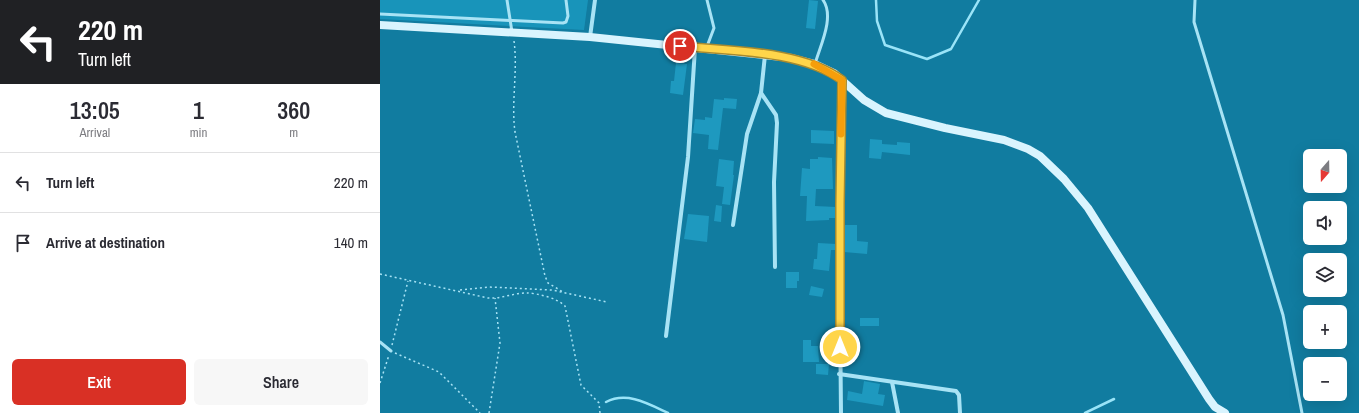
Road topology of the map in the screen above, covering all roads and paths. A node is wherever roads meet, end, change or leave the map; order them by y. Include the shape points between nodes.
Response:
1 (507, 0) edge
2 (566, 0) edge
3 (595, 0) edge
4 (707, 0) edge
5 (823, 0) edge
6 (1195, 0) edge
7 (380, 14) edge
8 (511, 21) junction
9 (380, 25) edge
10 (512, 33) junction
11 (590, 37) junction
12 (695, 48) junction
13 (706, 49) junction
14 (766, 55) junction
15 (814, 64) junction
16 (842, 80) junction
17 (761, 93) junction
18 (733, 225) dead end
19 (775, 267) dead end
20 (380, 274) edge
21 (409, 281) junction
22 (458, 290) junction
23 (564, 292) junction
24 (495, 298) junction
25 (607, 302) dead end
26 (666, 336) dead end
27 (380, 342) edge
28 (391, 351) junction
29 (840, 374) junction
30 (892, 382) junction
31 (380, 384) edge
32 (480, 413) edge
33 (489, 413) edge
34 (600, 413) edge
35 (841, 413) edge
36 (898, 413) edge
37 (960, 413) edge
38 (1224, 413) edge
39 (1302, 413) edge

1 - 8 lane
2 - 8 lane via 566,22
3 - 11 street
4 - 13 lane via 714,28
5 - 15 lane via 826,4 827,26
6 - 39 lane via 1194,22 1283,315
7 - 8 lane
8 - 10 lane
9 - 10 street
10 - 11 street
10 - 23 path via 516,74 514,132 545,276 548,283
11 - 12 street
12 - 13 street
12 - 26 street via 688,157
13 - 14 street
14 - 15 street
14 - 17 street
15 - 16 street
16 - 29 street
16 - 38 street via 864,100 886,113 1010,142 1028,149 1046,161 1088,208 1209,399
17 - 18 street via 747,134
17 - 19 street via 774,111 777,123 774,182
20 - 21 path
21 - 22 path
21 - 28 path
22 - 23 path via 489,287
22 - 24 path
23 - 25 path
24 - 33 path via 500,343
24 - 34 path via 526,293 560,301 565,306 581,385 599,403
27 - 28 lane
28 - 31 path
28 - 32 path via 439,372
29 - 30 street
29 - 35 street
30 - 36 street
30 - 37 street via 956,391 959,395

